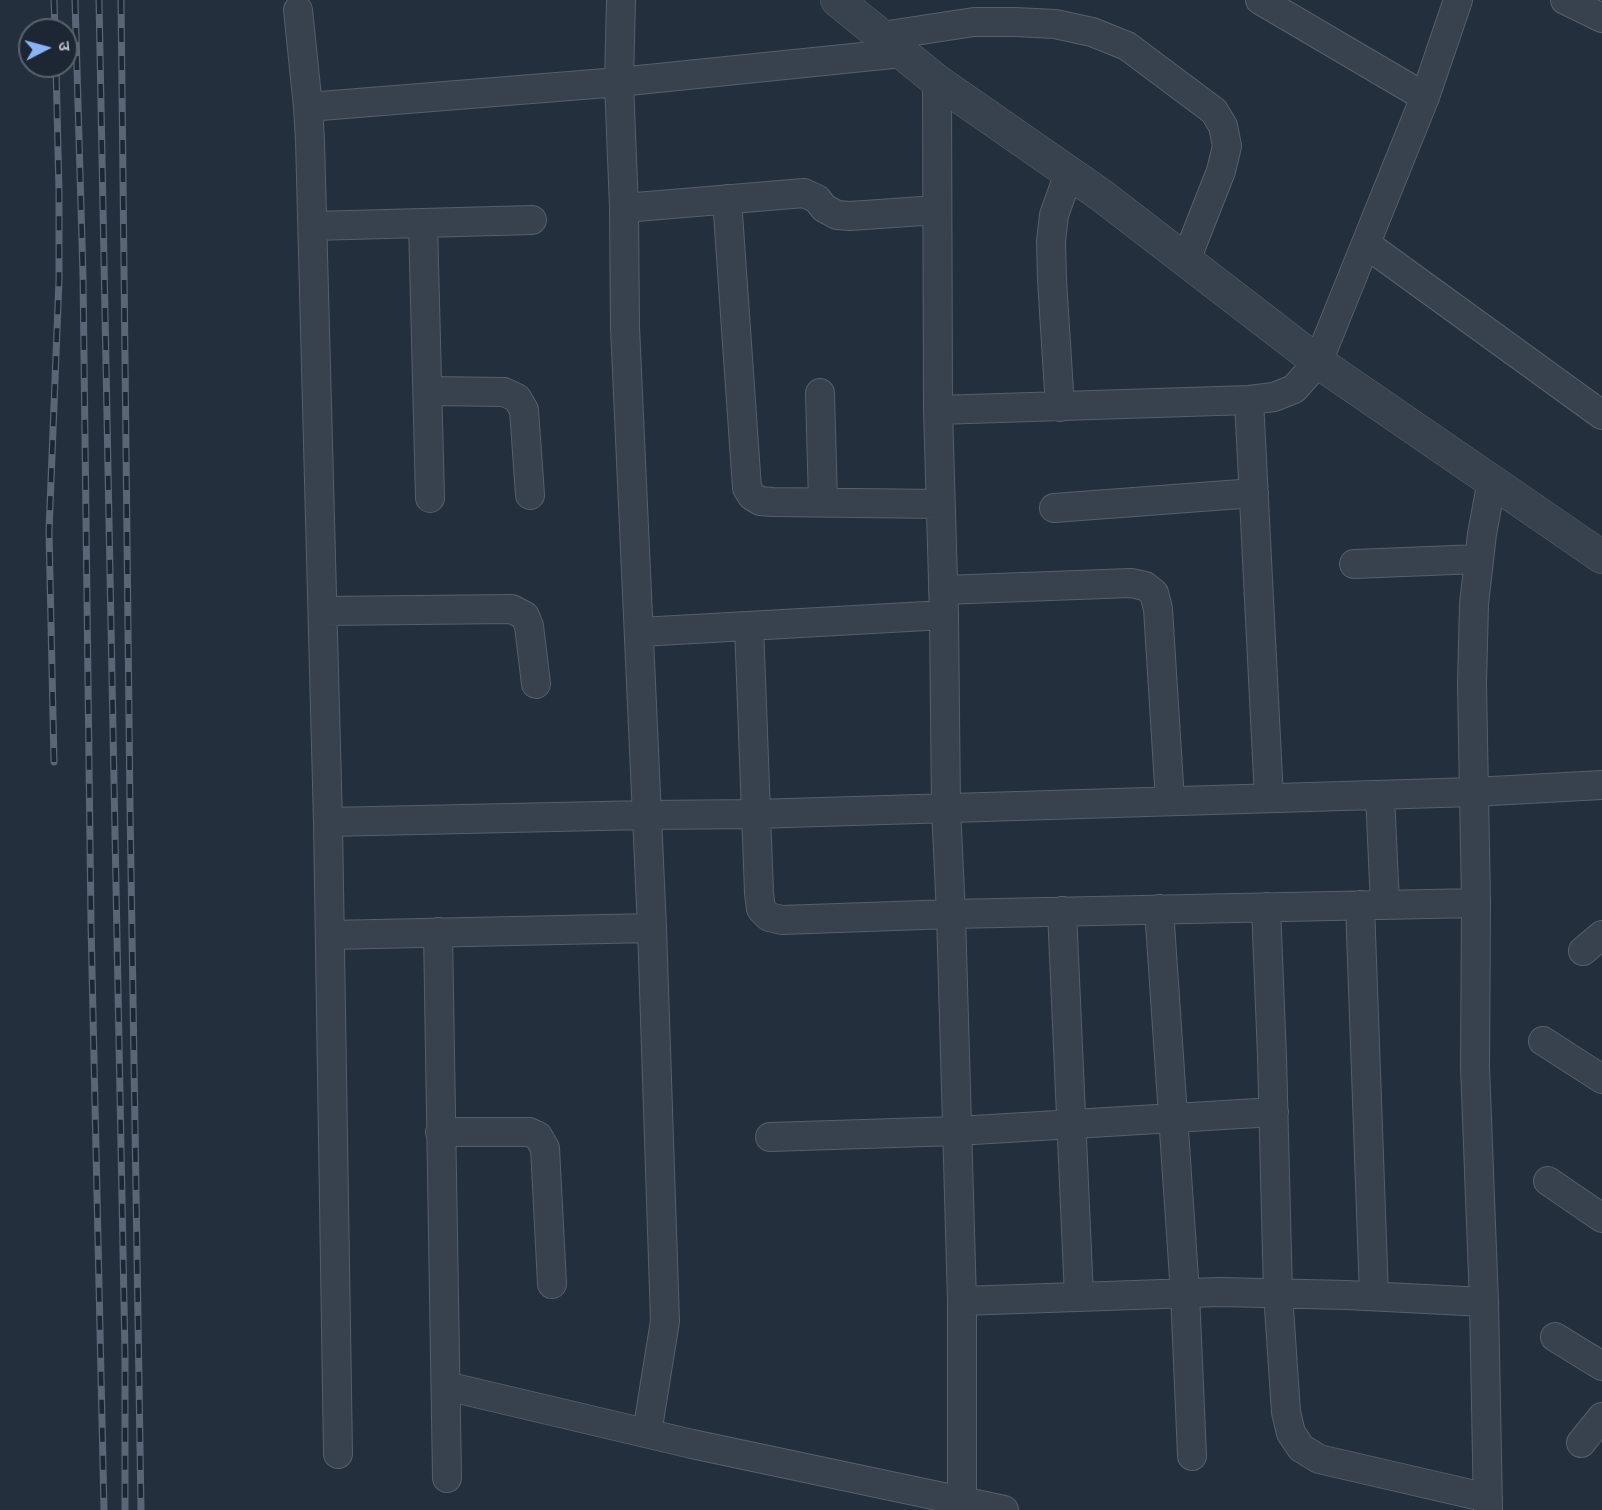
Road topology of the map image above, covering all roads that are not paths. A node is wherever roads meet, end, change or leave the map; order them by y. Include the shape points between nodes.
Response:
1 (621, 0) edge
2 (837, 0) edge
3 (1260, 0) edge
4 (1458, 0) edge
5 (1565, 0) edge
6 (297, 10) dead end
7 (1601, 16) edge
8 (892, 45) junction
9 (937, 81) junction
10 (619, 82) junction
11 (1425, 97) junction
12 (308, 107) junction
13 (1069, 173) junction
14 (727, 199) junction
15 (624, 208) junction
16 (937, 210) junction
17 (532, 220) dead end
18 (423, 223) junction
19 (313, 226) junction
20 (1366, 244) junction
21 (1186, 260) junction
22 (1318, 362) junction
23 (428, 391) junction
24 (820, 393) dead end
25 (1249, 400) junction
26 (1060, 407) junction
27 (938, 410) junction
28 (1602, 415) edge
29 (1492, 480) junction
30 (1254, 493) junction
31 (530, 495) dead end
32 (430, 498) dead end
33 (823, 502) junction
34 (940, 504) junction
35 (1054, 508) dead end
36 (1602, 557) edge
37 (1479, 559) junction
38 (1354, 564) dead end
39 (943, 603) junction
40 (323, 611) junction
41 (749, 626) junction
42 (640, 632) junction
43 (536, 684) dead end
44 (1602, 785) edge
45 (1473, 792) junction
46 (1380, 795) junction
47 (1269, 798) junction
48 (1170, 801) junction
49 (946, 808) junction
50 (756, 814) junction
51 (646, 815) junction
52 (328, 822) junction
53 (1476, 903) junction
54 (1373, 905) junction
55 (1266, 907) junction
56 (1159, 909) junction
57 (1062, 911) junction
58 (951, 914) junction
59 (652, 928) junction
60 (438, 932) junction
61 (330, 935) junction
62 (1543, 1041) dead end
63 (1602, 1079) edge
64 (1274, 1112) junction
65 (1173, 1118) junction
66 (1071, 1125) junction
67 (957, 1131) junction
68 (440, 1132) junction
69 (770, 1137) dead end
70 (1548, 1181) dead end
71 (1602, 1218) edge
72 (552, 1284) dead end
73 (1185, 1293) junction
74 (1278, 1293) junction
75 (1374, 1296) junction
76 (1079, 1297) junction
77 (962, 1301) junction
78 (1484, 1302) junction
79 (1555, 1337) dead end
80 (1602, 1366) edge
81 (446, 1386) junction
82 (1602, 1418) edge
83 (647, 1433) junction
84 (1581, 1443) dead end
85 (338, 1455) dead end
86 (1192, 1456) dead end
87 (447, 1478) dead end
88 (962, 1501) junction
89 (1488, 1504) edge
90 (1004, 1510) edge

1 - 10 street
2 - 8 street
3 - 11 street
4 - 11 street
5 - 7 street
6 - 12 street
8 - 9 street
8 - 10 street
8 - 21 street via 974,22 1055,24 1092,32 1127,46 1214,111 1223,126 1227,146 1221,171
9 - 13 street
9 - 16 street
10 - 12 street
10 - 15 street
11 - 20 street
12 - 19 street
13 - 21 street
13 - 26 street via 1054,215 1052,241
14 - 15 street
14 - 16 street via 804,193 837,215 850,216
14 - 33 street via 747,488 760,501
15 - 42 street via 625,327
16 - 27 street
17 - 18 street
18 - 19 street
18 - 23 street
19 - 40 street
20 - 22 street
20 - 28 street
21 - 22 street
22 - 25 street via 1294,389 1274,397
22 - 29 street
23 - 31 street via 504,392 517,398 524,410
23 - 32 street
24 - 33 street
25 - 26 street
25 - 30 street
26 - 27 street
27 - 34 street
29 - 36 street
29 - 37 street
30 - 35 street
30 - 47 street
33 - 34 street
34 - 39 street
37 - 38 street
37 - 45 street via 1474,604
39 - 41 street
39 - 48 street via 1131,583 1154,593
39 - 49 street
40 - 43 street via 512,609 525,616 529,626
40 - 52 street
41 - 42 street
41 - 50 street
42 - 51 street
44 - 45 street
45 - 46 street
45 - 53 street
46 - 47 street
46 - 54 street
47 - 48 street
48 - 49 street
49 - 50 street
49 - 58 street
50 - 51 street
50 - 58 street via 761,909 769,917 782,920
51 - 52 street
51 - 59 street
52 - 61 street
53 - 54 street
53 - 78 street via 1475,1067
54 - 55 street
54 - 75 street
55 - 56 street
55 - 64 street
56 - 57 street
56 - 65 street
57 - 58 street
57 - 66 street
58 - 67 street
59 - 60 street
59 - 83 street via 665,1321
60 - 61 street
60 - 68 street
61 - 85 street
62 - 63 street
64 - 65 street
64 - 74 street
65 - 66 street
65 - 73 street
66 - 67 street
66 - 76 street
67 - 69 street
67 - 77 street
68 - 72 street via 529,1132 538,1136 545,1148
68 - 81 street
70 - 71 street
73 - 74 street
73 - 76 street
73 - 86 street
74 - 75 street
74 - 89 street via 1286,1412 1291,1433 1301,1448 1319,1459
75 - 78 street
76 - 77 street
77 - 88 street
78 - 89 street
79 - 80 street
81 - 83 street
81 - 87 street
82 - 84 street
83 - 88 street
88 - 90 street

